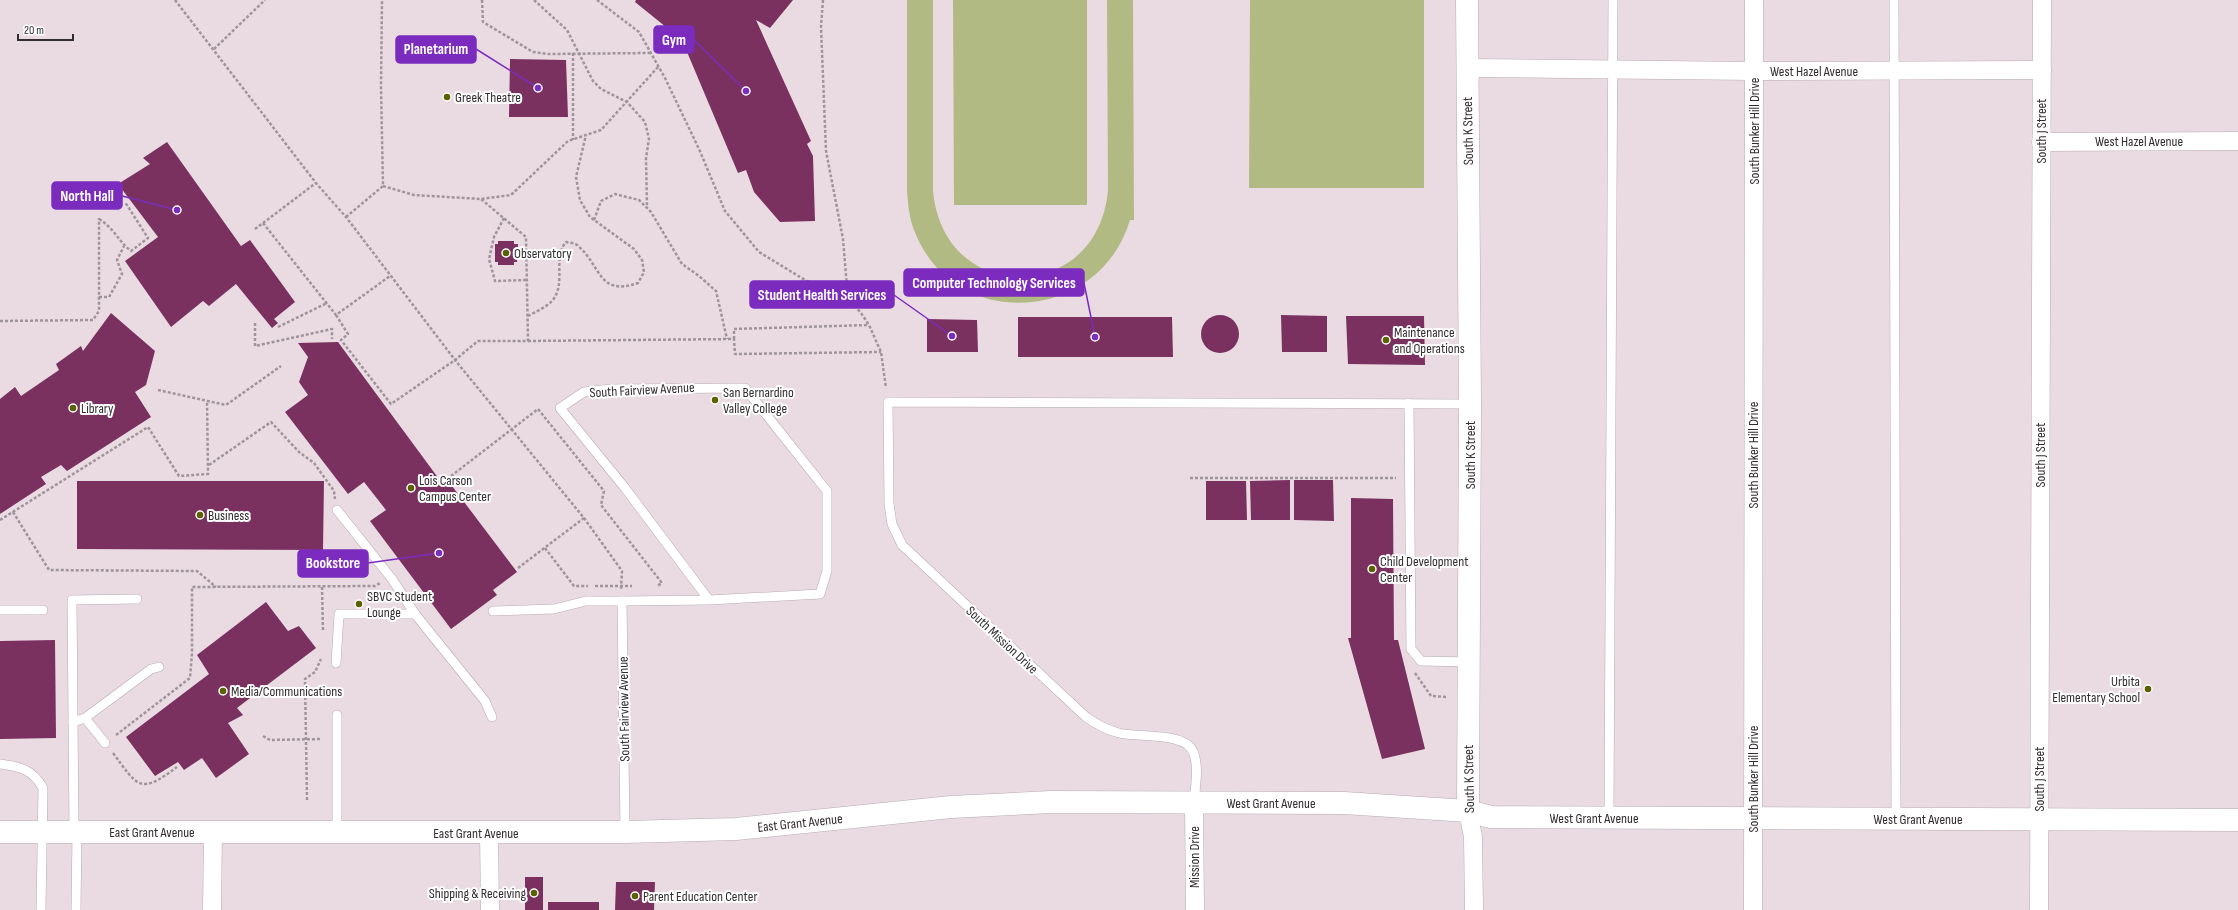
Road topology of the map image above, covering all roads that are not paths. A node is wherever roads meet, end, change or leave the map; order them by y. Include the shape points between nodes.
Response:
1 (1467, 0) edge
2 (1613, 0) edge
3 (1754, 0) edge
4 (1894, 0) edge
5 (2042, 0) edge
6 (1467, 68) junction
7 (1613, 69) junction
8 (1894, 70) junction
9 (2042, 70) junction
10 (1754, 71) junction
11 (2238, 141) edge
12 (2041, 142) junction
13 (1409, 403) junction
14 (1470, 404) junction
15 (337, 510) road end
16 (137, 599) dead end
17 (709, 600) junction
18 (622, 601) junction
19 (0, 610) edge
20 (43, 610) dead end
21 (493, 611) dead end
22 (415, 614) junction
23 (1470, 662) junction
24 (336, 663) dead end
25 (159, 667) dead end
26 (337, 716) dead end
27 (492, 717) dead end
28 (85, 718) junction
29 (73, 722) junction
30 (105, 743) road end
31 (0, 764) edge
32 (1194, 803) junction
33 (951, 807) joint
34 (1468, 811) junction
35 (1609, 818) junction
36 (1753, 818) junction
37 (1896, 819) junction
38 (2039, 819) junction
39 (2238, 820) edge
40 (0, 832) edge
41 (42, 832) junction
42 (75, 832) junction
43 (212, 832) junction
44 (337, 832) junction
45 (625, 832) junction
46 (489, 834) junction
47 (41, 910) edge
48 (76, 910) edge
49 (212, 910) edge
50 (490, 910) edge
51 (1195, 910) edge
52 (1474, 910) edge
53 (1753, 910) edge
54 (2039, 910) edge

1 - 6 street, South K Street
2 - 7 lane
3 - 10 street, South Bunker Hill Drive
4 - 8 lane
5 - 9 street, South J Street
6 - 7 street, West Hazel Avenue
6 - 14 street, South K Street
7 - 10 street, West Hazel Avenue
7 - 35 lane
8 - 9 street, West Hazel Avenue
8 - 10 street, West Hazel Avenue
8 - 37 lane
9 - 12 street, South J Street
10 - 36 street, South Bunker Hill Drive
11 - 12 street, West Hazel Avenue
12 - 38 street, South J Street
13 - 14 lane
13 - 23 lane via 1411,649 1421,661
13 - 32 lane, South Mission Drive via 888,402 889,504 892,524 902,544 1086,717 1118,733 1160,736 1186,743 1194,752 1196,762
14 - 23 street, South K Street
15 - 22 lane via 392,579
16 - 29 lane via 72,600
17 - 17 lane, South Fairview Avenue via 820,594 827,571 827,492 745,388 611,389 584,392 560,408 625,488
17 - 18 lane, South Fairview Avenue
18 - 21 lane via 586,601 554,609
18 - 45 lane, South Fairview Avenue
19 - 20 lane
22 - 24 lane via 339,614
22 - 27 lane via 485,701
23 - 34 street, South K Street
25 - 28 lane via 151,669
26 - 44 lane
28 - 29 lane
28 - 30 lane
29 - 42 lane
31 - 41 lane via 17,766 35,775 42,788
32 - 33 street, West Grant Avenue via 1051,802
32 - 34 street, West Grant Avenue via 1344,803
32 - 51 street, Mission Drive
33 - 45 street, East Grant Avenue via 736,829
34 - 35 street, West Grant Avenue via 1491,817
34 - 52 street, South K Street via 1473,837
35 - 36 street, West Grant Avenue
36 - 37 street, West Grant Avenue
36 - 53 street, South Bunker Hill Drive
37 - 38 street, West Grant Avenue
38 - 39 street, West Grant Avenue
38 - 54 street, South J Street
40 - 41 street, East Grant Avenue
41 - 42 street, East Grant Avenue
41 - 47 lane
42 - 43 street, East Grant Avenue
42 - 48 lane
43 - 44 street, East Grant Avenue
43 - 49 street
44 - 46 street, East Grant Avenue
45 - 46 street, East Grant Avenue
46 - 50 street

